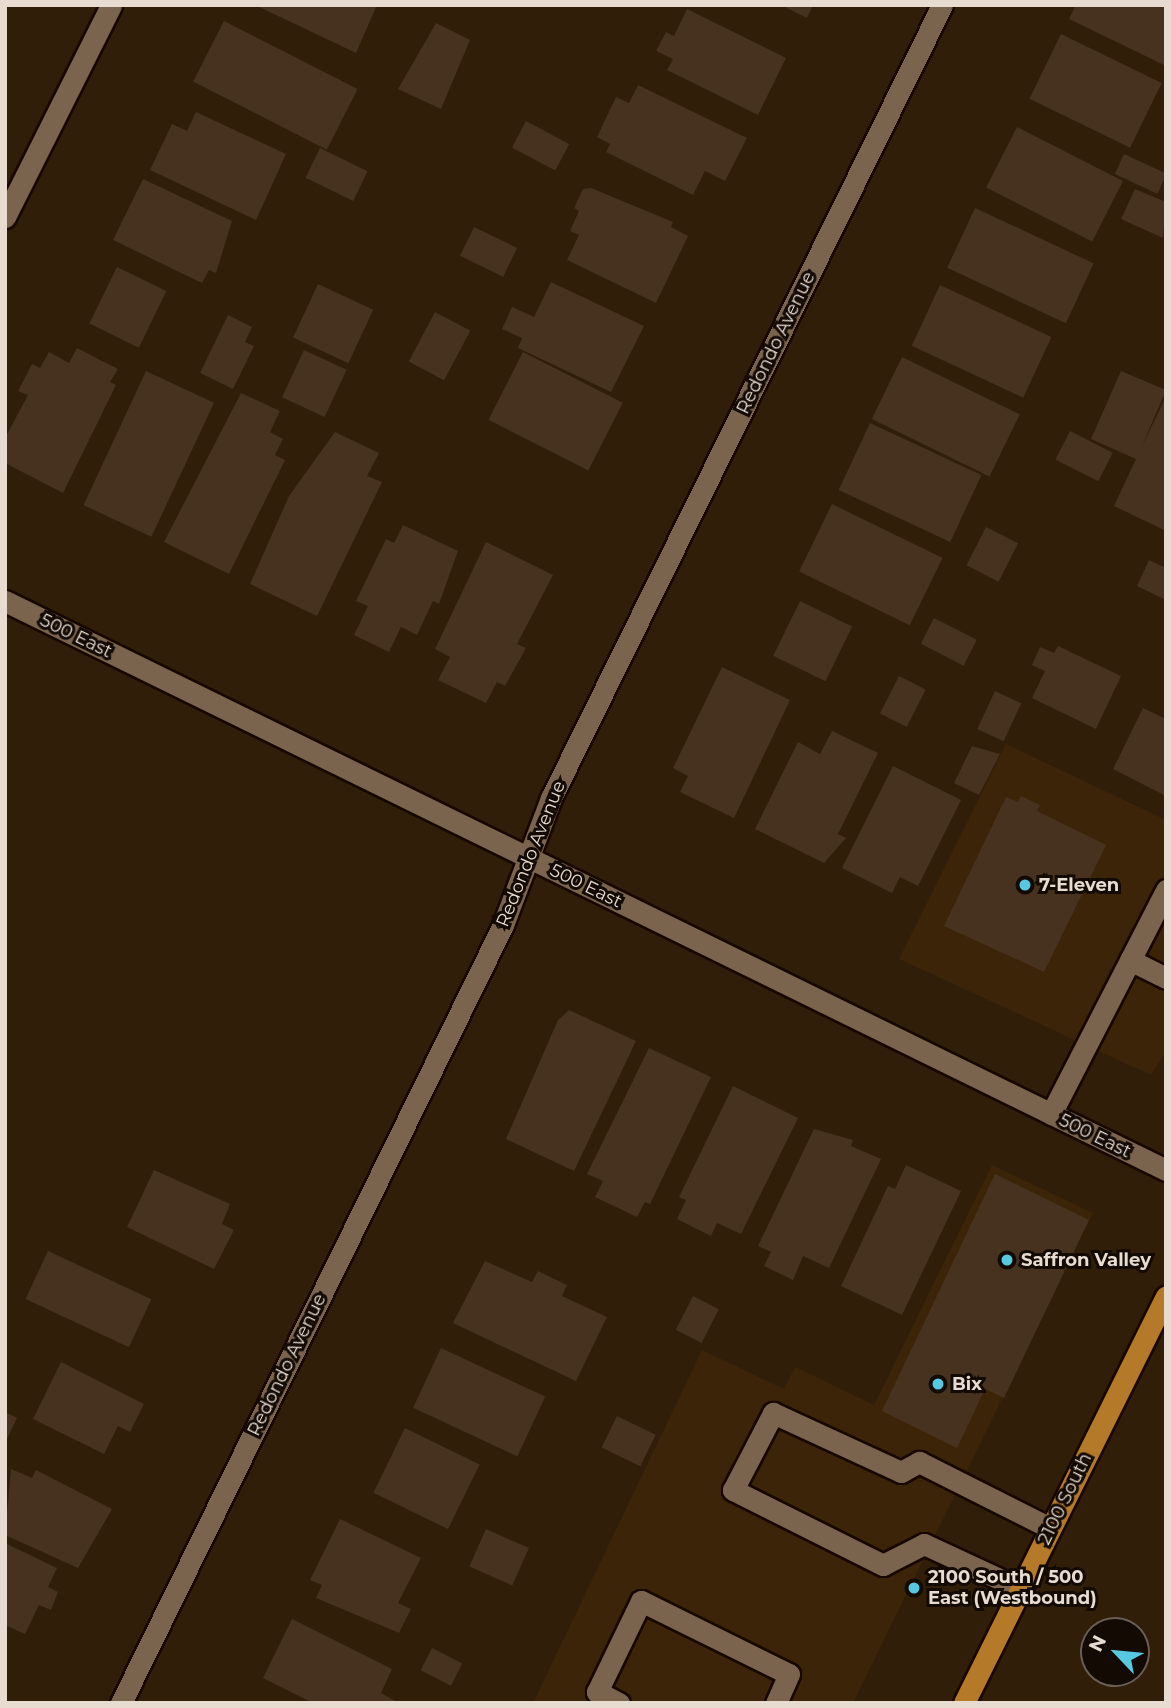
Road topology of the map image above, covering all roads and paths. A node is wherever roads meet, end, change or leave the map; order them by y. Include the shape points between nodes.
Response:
1 (111, 5) edge
2 (942, 5) edge
3 (5, 217) edge
4 (5, 601) edge
5 (526, 857) junction
6 (1166, 890) edge
7 (1130, 960) junction
8 (1166, 978) edge
9 (1051, 1114) junction
10 (1166, 1171) edge
11 (1166, 1296) edge
12 (1050, 1528) junction
13 (1021, 1589) junction
14 (121, 1703) edge
15 (619, 1703) edge
16 (776, 1703) edge
17 (964, 1703) edge

1 - 3 street
2 - 5 street, Redondo Avenue
4 - 5 street, 500 East
5 - 9 street, 500 East
5 - 14 street, Redondo Avenue via 503,925
6 - 7 street
7 - 8 street
7 - 9 street
9 - 10 street, 500 East
11 - 12 main road, 2100 South
12 - 13 main road, 2100 South
12 - 13 street via 919,1462 901,1472 773,1413 733,1490 883,1565 924,1544
13 - 17 main road, 2100 South
15 - 16 street via 597,1692 641,1601 789,1674

